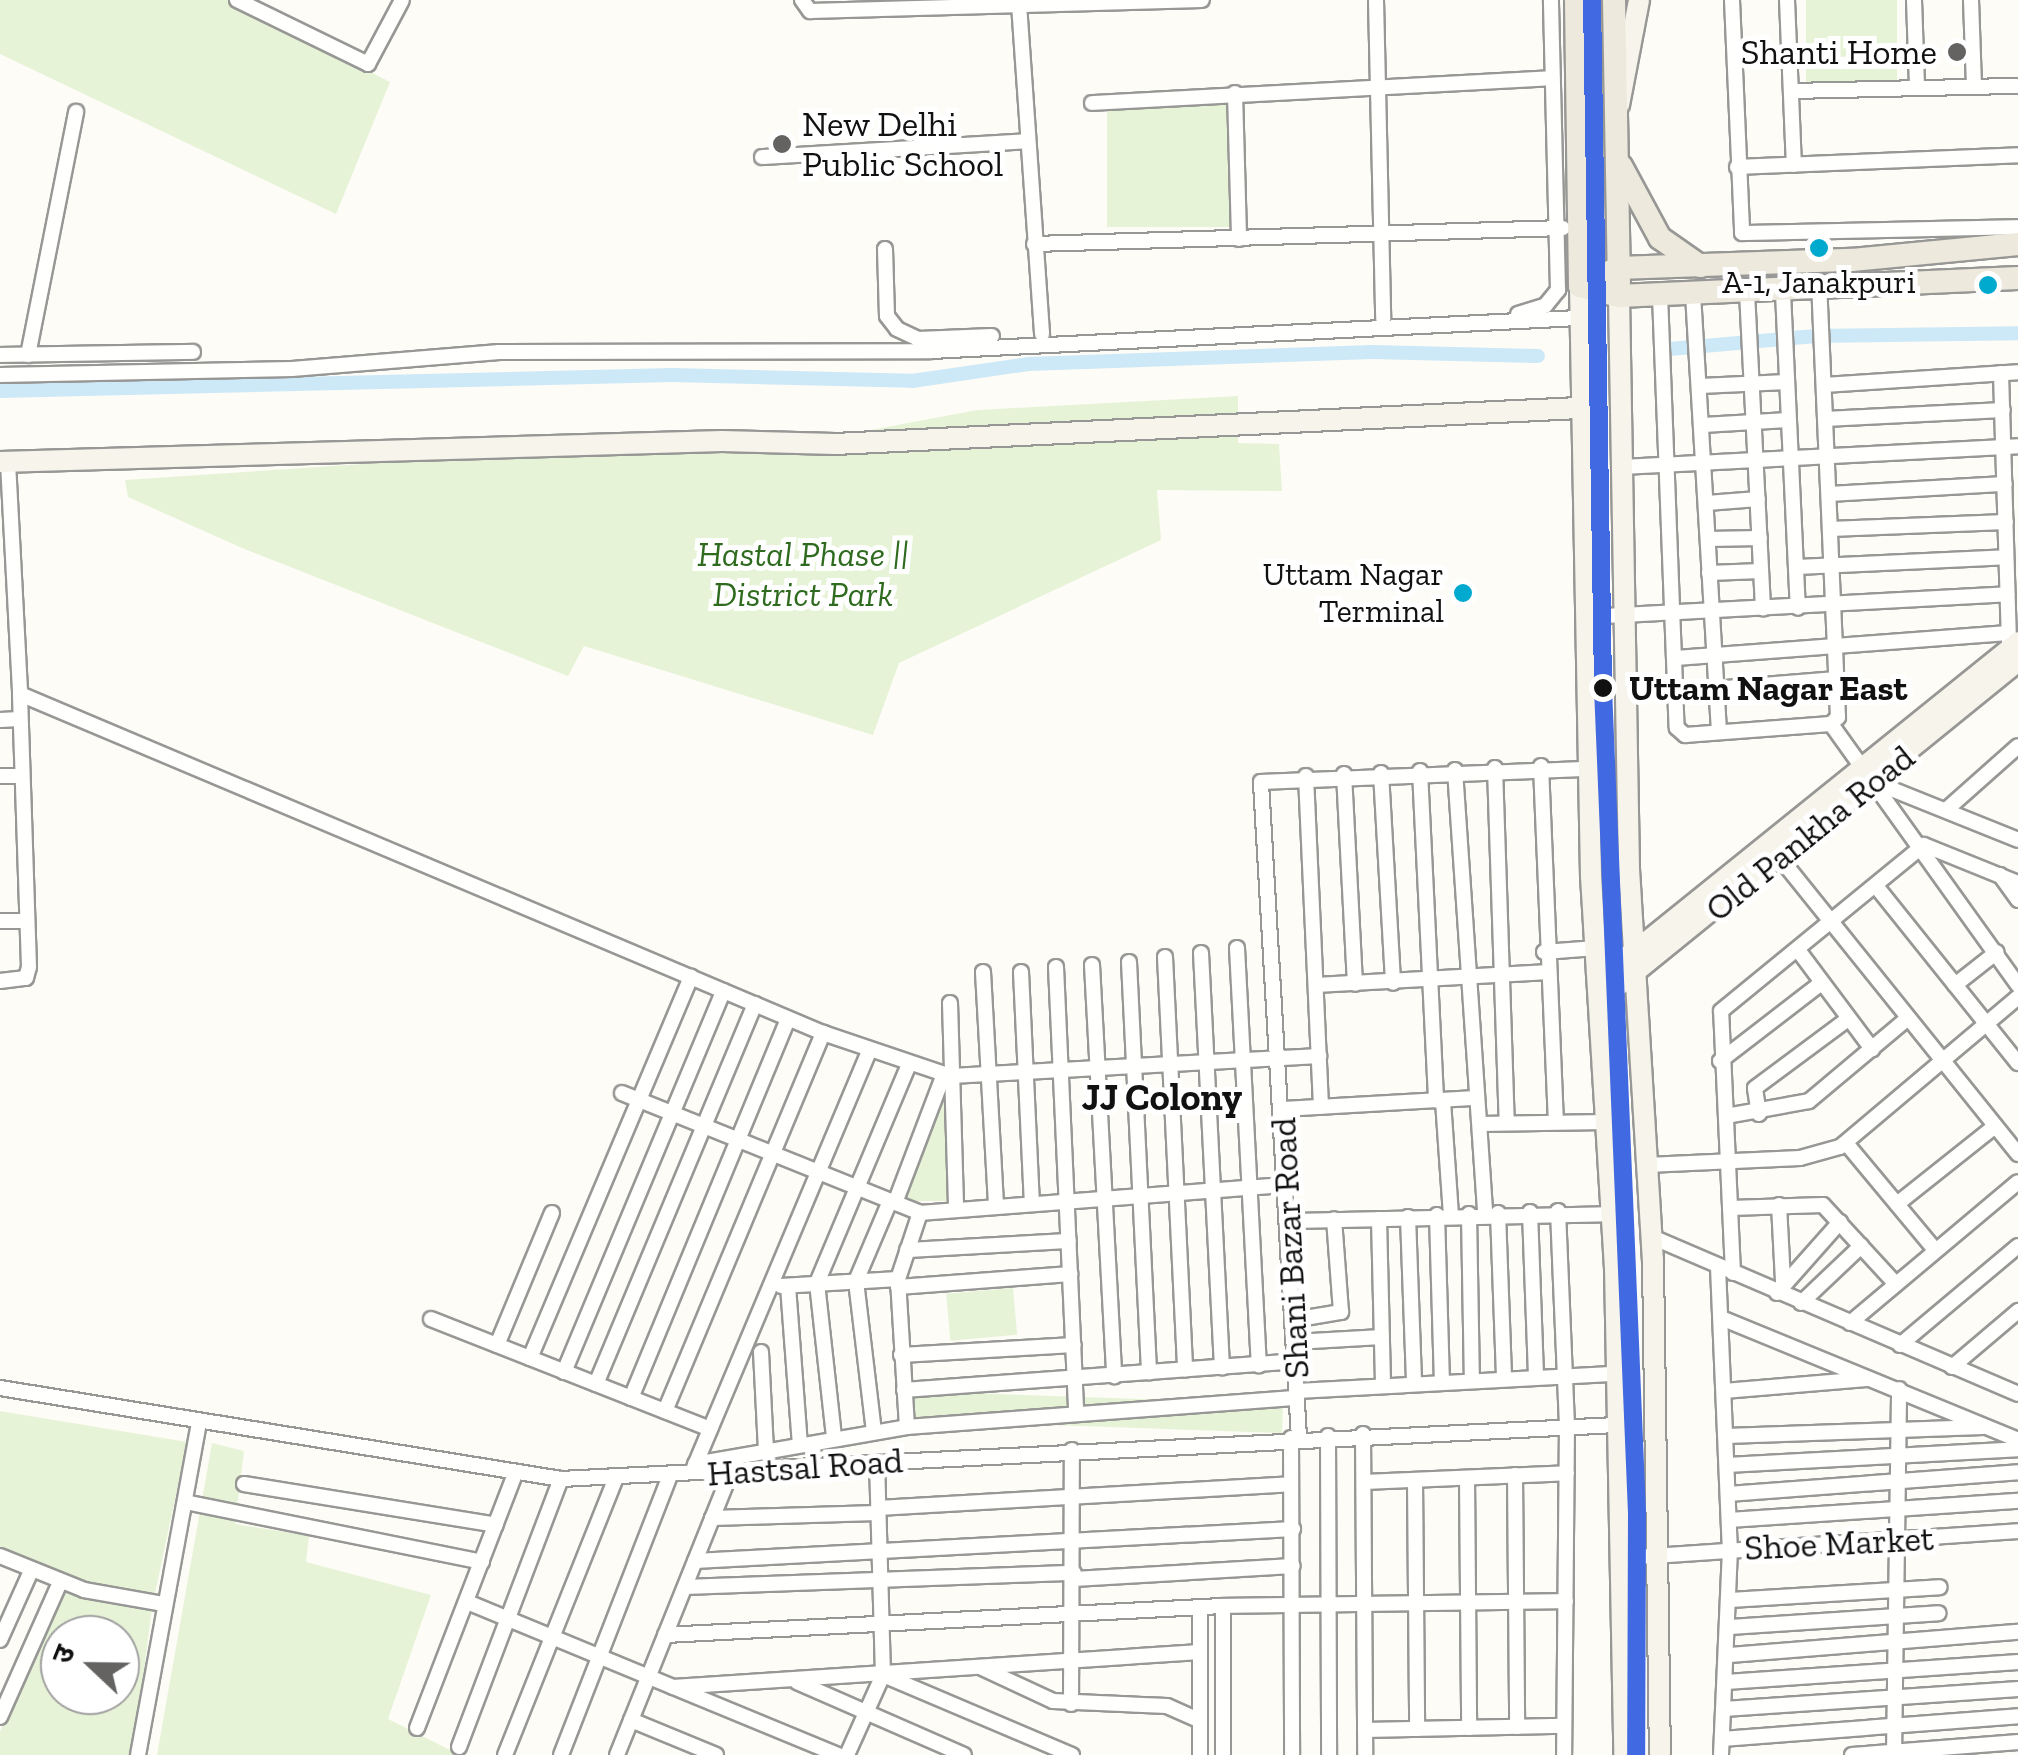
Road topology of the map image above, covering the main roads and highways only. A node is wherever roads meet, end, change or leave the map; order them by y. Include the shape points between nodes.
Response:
1 (1576, 0) edge
2 (1614, 0) edge
3 (1639, 0) edge
4 (1616, 119) junction
5 (1618, 159) junction
6 (2018, 244) edge
7 (1700, 266) junction
8 (1618, 268) junction
9 (2018, 278) edge
10 (1580, 286) junction
11 (1619, 296) junction
12 (1579, 408) junction
13 (4, 462) edge
14 (2013, 646) edge
15 (1868, 776) junction
16 (1633, 953) junction
17 (1597, 972) junction
18 (1636, 976) junction
19 (1598, 1001) junction
20 (1624, 1755) edge
21 (1660, 1755) edge

1 - 10 main road
2 - 4 main road
3 - 4 main road
4 - 5 main road
5 - 7 main road via 1660,238
5 - 8 main road
6 - 7 main road
7 - 8 main road
8 - 10 main road
8 - 11 main road
9 - 11 main road
10 - 11 main road
10 - 12 main road
11 - 16 main road
12 - 13 main road via 835,444
12 - 17 main road
14 - 15 main road, Old Pankha Road
15 - 16 main road, Old Pankha Road
15 - 18 main road, Old Pankha Road
16 - 17 main road, Old Pankha Road
16 - 18 main road
17 - 19 main road
18 - 19 main road, Old Pankha Road
18 - 21 main road via 1652,1238
19 - 20 main road via 1624,1558

